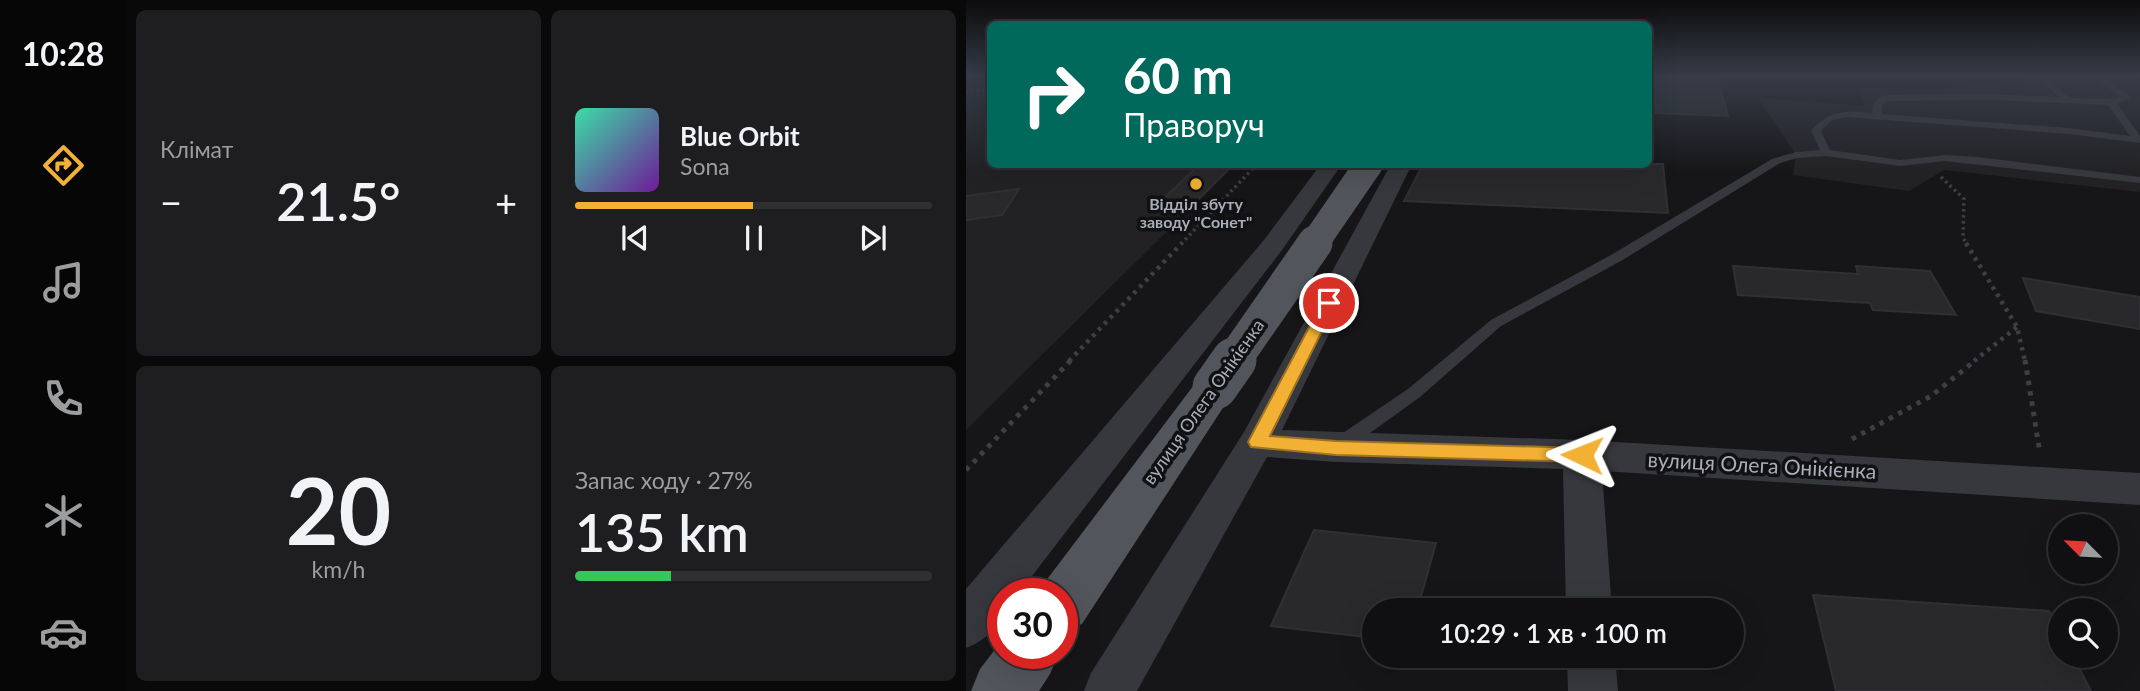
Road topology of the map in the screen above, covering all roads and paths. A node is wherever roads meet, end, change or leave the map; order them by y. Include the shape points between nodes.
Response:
1 (1877, 107) edge
2 (2115, 107) edge
3 (1877, 117) junction
4 (2139, 140) edge
5 (1826, 153) junction
6 (1925, 162) junction
7 (1252, 168) edge
8 (1387, 172) edge
9 (1325, 175) edge
10 (2140, 180) edge
11 (2017, 327) junction
12 (1257, 442) junction
13 (1336, 448) junction
14 (1582, 455) junction
15 (1799, 468) junction
16 (966, 470) edge
17 (2044, 483) junction
18 (2140, 489) edge
19 (1078, 582) edge
20 (1588, 598) edge
21 (966, 625) edge
22 (1592, 668) edge
23 (1018, 669) edge
24 (1002, 691) edge
25 (1109, 691) edge
26 (1593, 691) edge

1 - 3 lane
2 - 4 lane
3 - 4 lane
3 - 5 lane via 1846,114 1829,118 1816,131
5 - 6 lane
5 - 13 lane via 1776,161 1616,258 1496,323 1414,393
6 - 10 lane via 1978,160
6 - 11 path via 1964,200 1963,238
7 - 16 path
8 - 9 street
8 - 12 street
8 - 19 main road, вулиця Олега Онікієнка, bridge via 1215,387
9 - 21 street
11 - 15 path via 1931,396
11 - 17 path via 2031,384
12 - 13 street, вулиця Олега Онікієнка
12 - 25 street
13 - 14 street, вулиця Олега Онікієнка
14 - 15 street, вулиця Олега Онікієнка
14 - 20 street
15 - 17 street, вулиця Олега Онікієнка
17 - 18 street, вулиця Олега Онікієнка
22 - 26 street
23 - 24 main road

